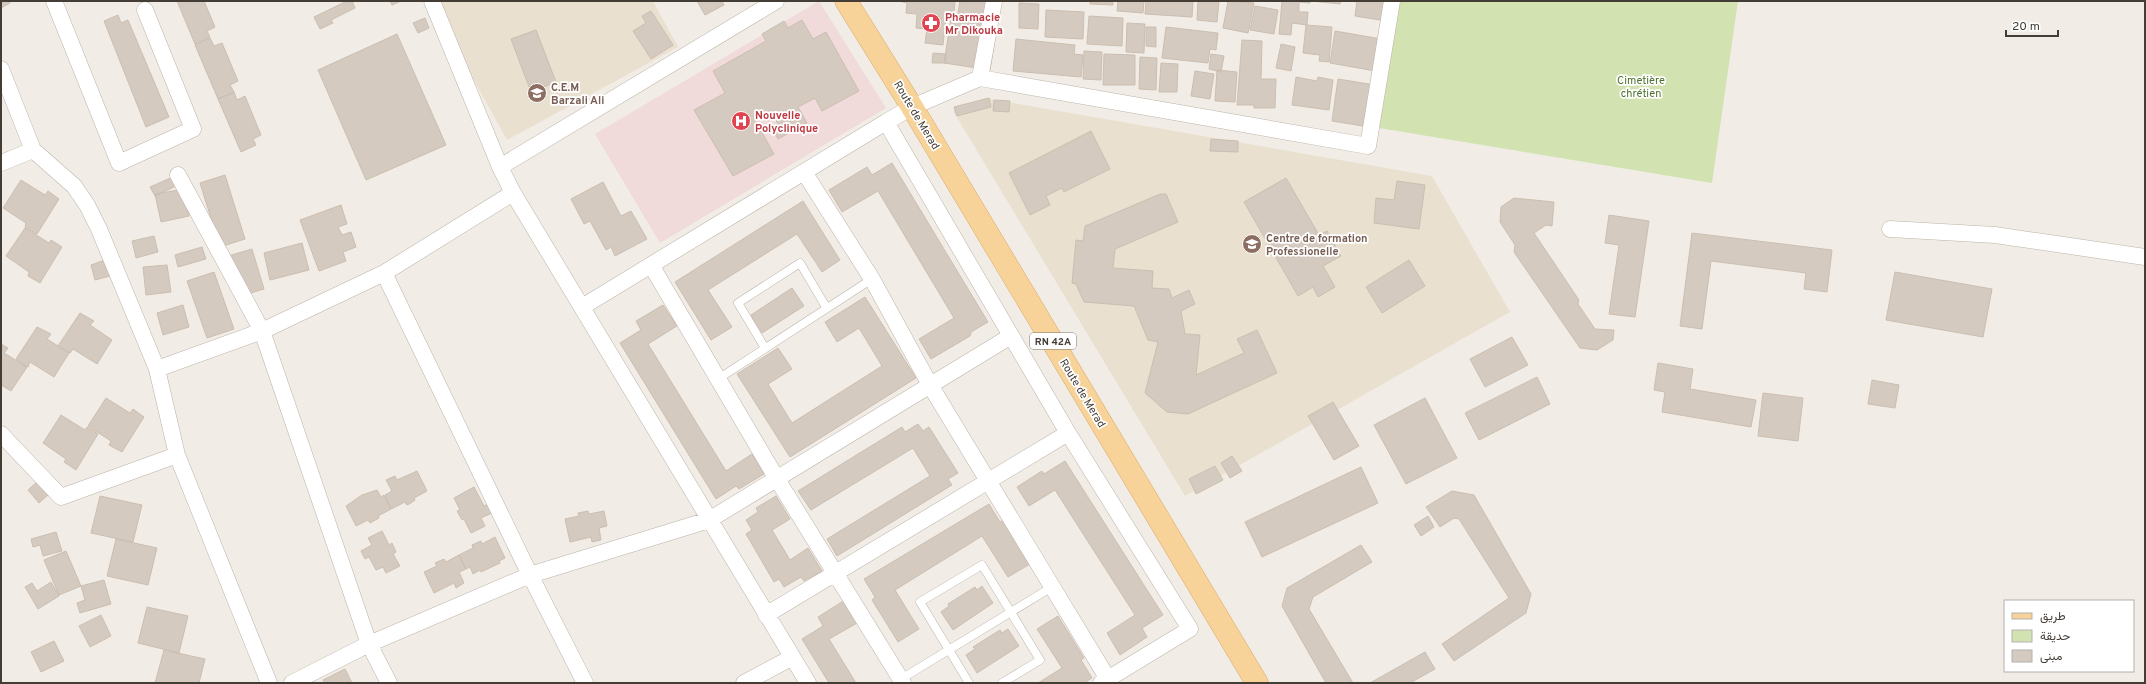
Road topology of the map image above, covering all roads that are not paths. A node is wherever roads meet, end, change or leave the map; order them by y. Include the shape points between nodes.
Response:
1 (54, 1) edge
2 (432, 1) edge
3 (776, 1) edge
4 (846, 1) edge
5 (994, 1) edge
6 (1392, 1) edge
7 (145, 10) dead end
8 (1, 69) edge
9 (980, 78) junction
10 (912, 108) junction
11 (886, 122) junction
12 (33, 150) junction
13 (1, 163) edge
14 (500, 167) junction
15 (804, 172) junction
16 (178, 175) dead end
17 (513, 193) junction
18 (1890, 229) dead end
19 (2145, 257) edge
20 (651, 265) junction
21 (384, 273) junction
22 (872, 279) junction
23 (582, 307) junction
24 (826, 307) junction
25 (262, 331) junction
26 (1011, 336) junction
27 (765, 348) junction
28 (157, 369) junction
29 (718, 379) junction
30 (930, 385) junction
31 (1068, 433) junction
32 (1, 434) edge
33 (177, 455) junction
34 (777, 479) junction
35 (988, 481) junction
36 (710, 520) junction
37 (836, 573) junction
38 (530, 575) junction
39 (1052, 587) junction
40 (1011, 612) junction
41 (766, 615) junction
42 (369, 644) junction
43 (949, 650) junction
44 (791, 658) junction
45 (902, 681) edge
46 (1105, 681) edge
47 (269, 683) edge
48 (292, 683) edge
49 (389, 683) edge
50 (585, 683) edge
51 (744, 683) edge
52 (808, 683) edge
53 (969, 683) edge
54 (1002, 683) edge
55 (1258, 683) edge

1 - 7 street via 119,163 193,129
2 - 14 street
3 - 14 street
4 - 10 main road, Route de Merad / RN 42A
5 - 9 street
6 - 9 street via 1368,146
8 - 12 street
9 - 10 street
10 - 11 street
10 - 55 main road, Route de Merad / RN 42A
11 - 15 street
11 - 26 street
12 - 13 street
12 - 28 street via 74,186 87,205
14 - 17 street
15 - 20 street
15 - 22 street
16 - 25 street
17 - 21 street
17 - 23 street
18 - 19 street via 1995,235
20 - 23 street
20 - 29 street
21 - 25 street
21 - 38 street
22 - 24 lane
22 - 30 street
23 - 36 street
24 - 27 lane
24 - 27 lane via 800,263 738,303
25 - 28 street
25 - 42 street
26 - 30 street
26 - 31 street
27 - 29 lane
28 - 33 street
29 - 34 street
30 - 34 street
30 - 35 street
31 - 35 street
31 - 46 street via 1190,629
32 - 33 street via 61,497
33 - 47 street
34 - 36 street
34 - 37 street
35 - 37 street
35 - 39 street
36 - 38 street
36 - 41 street
37 - 41 street
37 - 45 street
38 - 42 street
38 - 50 street
39 - 40 lane
39 - 46 street
40 - 43 lane
40 - 43 lane via 982,565 920,602
40 - 54 lane via 1040,660
41 - 44 street
42 - 48 street
42 - 49 street
43 - 45 lane
43 - 53 lane
44 - 51 street
44 - 52 street

